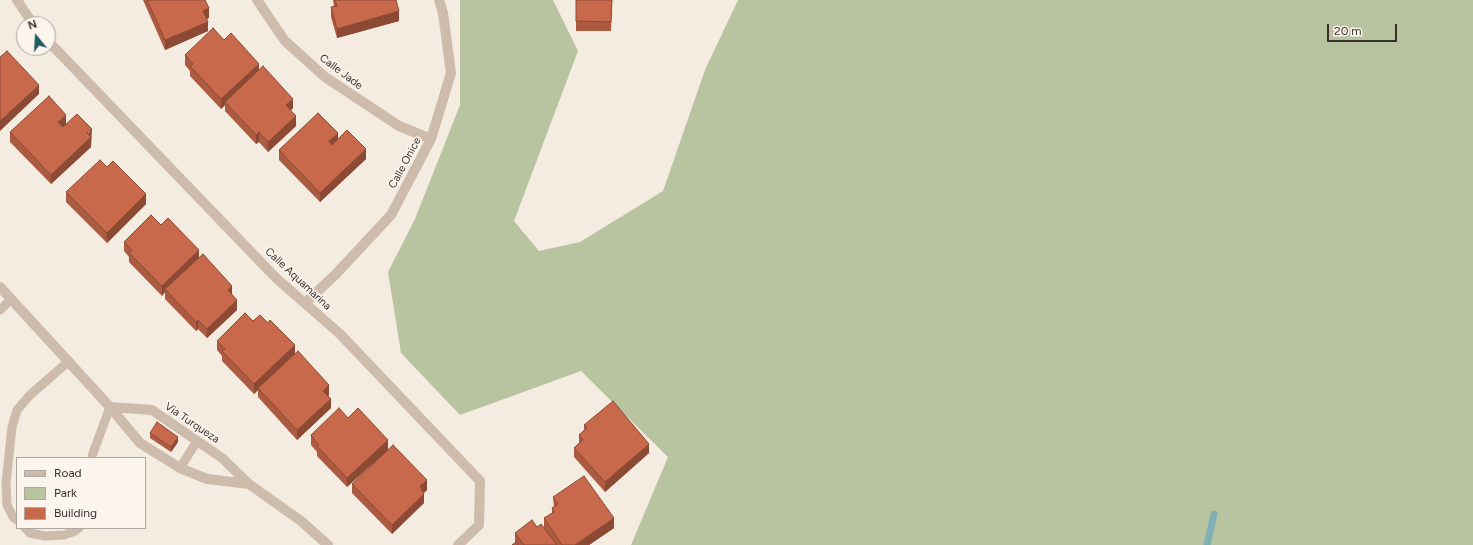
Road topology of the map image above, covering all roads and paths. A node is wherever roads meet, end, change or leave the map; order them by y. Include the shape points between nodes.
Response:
1 (18, 0) edge
2 (257, 0) edge
3 (439, 0) edge
4 (27, 16) edge
5 (56, 49) edge
6 (431, 139) junction
7 (0, 287) edge
8 (11, 299) junction
9 (305, 303) junction
10 (0, 310) edge
11 (69, 361) junction
12 (110, 407) junction
13 (198, 441) junction
14 (92, 457) edge
15 (180, 468) junction
16 (249, 484) junction
17 (16, 519) edge
18 (26, 529) edge
19 (78, 529) edge
20 (328, 545) edge
21 (458, 545) edge

1 - 4 street
2 - 6 street, Calle Jade via 285,41 325,77 399,126
3 - 6 street, Calle Onice via 451,72
5 - 9 street, Calle Aquamarina via 276,278
6 - 9 street, Calle Onice via 391,215
7 - 8 street, Via Turqueza
8 - 10 lane
8 - 11 street, Via Turqueza
9 - 21 street, Calle Aquamarina via 340,334 480,481 480,525
11 - 12 street, Via Turqueza
11 - 17 lane via 30,395 17,410 12,426 6,483 7,505
12 - 13 street, Via Turqueza via 152,410
12 - 14 lane
12 - 15 street, Via Turqueza via 140,443
13 - 15 lane
13 - 16 street, Via Turqueza via 222,458
15 - 16 street, Via Turqueza via 207,479
16 - 20 street, Via Turqueza via 301,521
18 - 19 lane via 30,533 45,536 64,535

